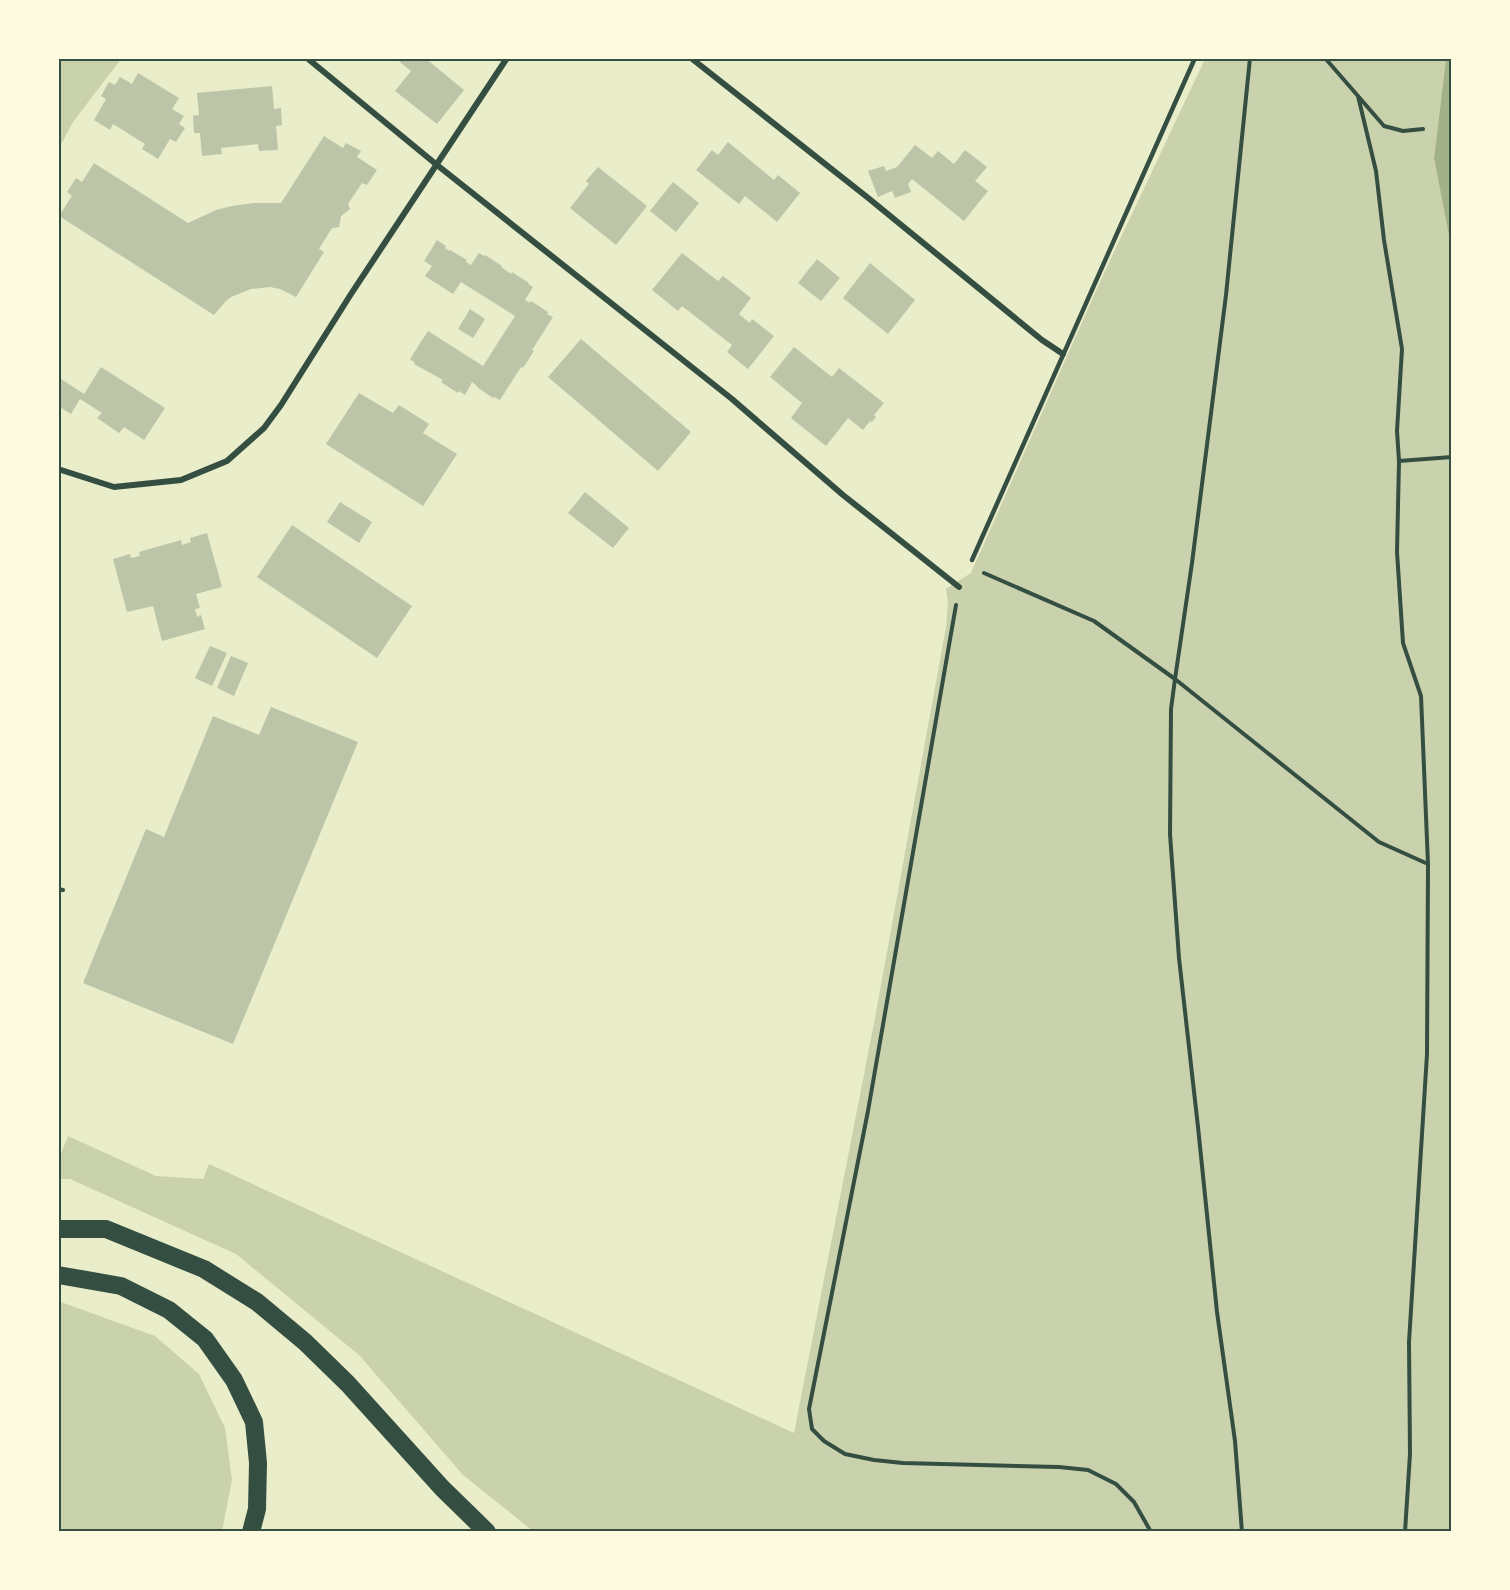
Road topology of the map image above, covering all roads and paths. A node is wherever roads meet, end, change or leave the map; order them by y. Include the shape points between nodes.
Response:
1 (308, 58) edge
2 (507, 58) edge
3 (691, 58) edge
4 (1195, 58) edge
5 (1250, 58) edge
6 (1325, 58) edge
7 (1358, 96) junction
8 (1423, 129) dead end
9 (437, 165) junction
10 (1063, 354) junction
11 (1452, 457) edge
12 (1399, 461) junction
13 (58, 469) edge
14 (972, 560) joint
15 (959, 587) joint
16 (1175, 679) junction
17 (1428, 864) junction
18 (58, 1229) edge
19 (58, 1275) edge
20 (251, 1532) edge
21 (487, 1532) edge
22 (1151, 1532) edge
23 (1242, 1532) edge
24 (1405, 1532) edge

1 - 9 street
2 - 9 street
3 - 10 street
4 - 10 lane
5 - 16 path via 1226,295
6 - 7 path
7 - 8 path via 1384,126 1403,131
7 - 12 path via 1376,171 1402,349
9 - 13 street via 264,428 227,461 181,480 114,488
9 - 15 street via 732,399 843,495
10 - 14 lane
11 - 12 path
12 - 17 path via 1397,552 1403,643 1421,696
14 - 16 path via 969,566 1094,621
15 - 22 path via 868,1111 808,1409 812,1429 845,1454 874,1460 1088,1470 1116,1484 1134,1502
16 - 17 path via 1379,842
16 - 23 path via 1171,709 1170,834 1179,958
17 - 24 path via 1427,1054 1409,1342 1410,1454
18 - 21 highway via 106,1229 204,1269 257,1302 348,1384
19 - 20 highway via 121,1286 169,1310 205,1340 234,1380 254,1422 258,1463

